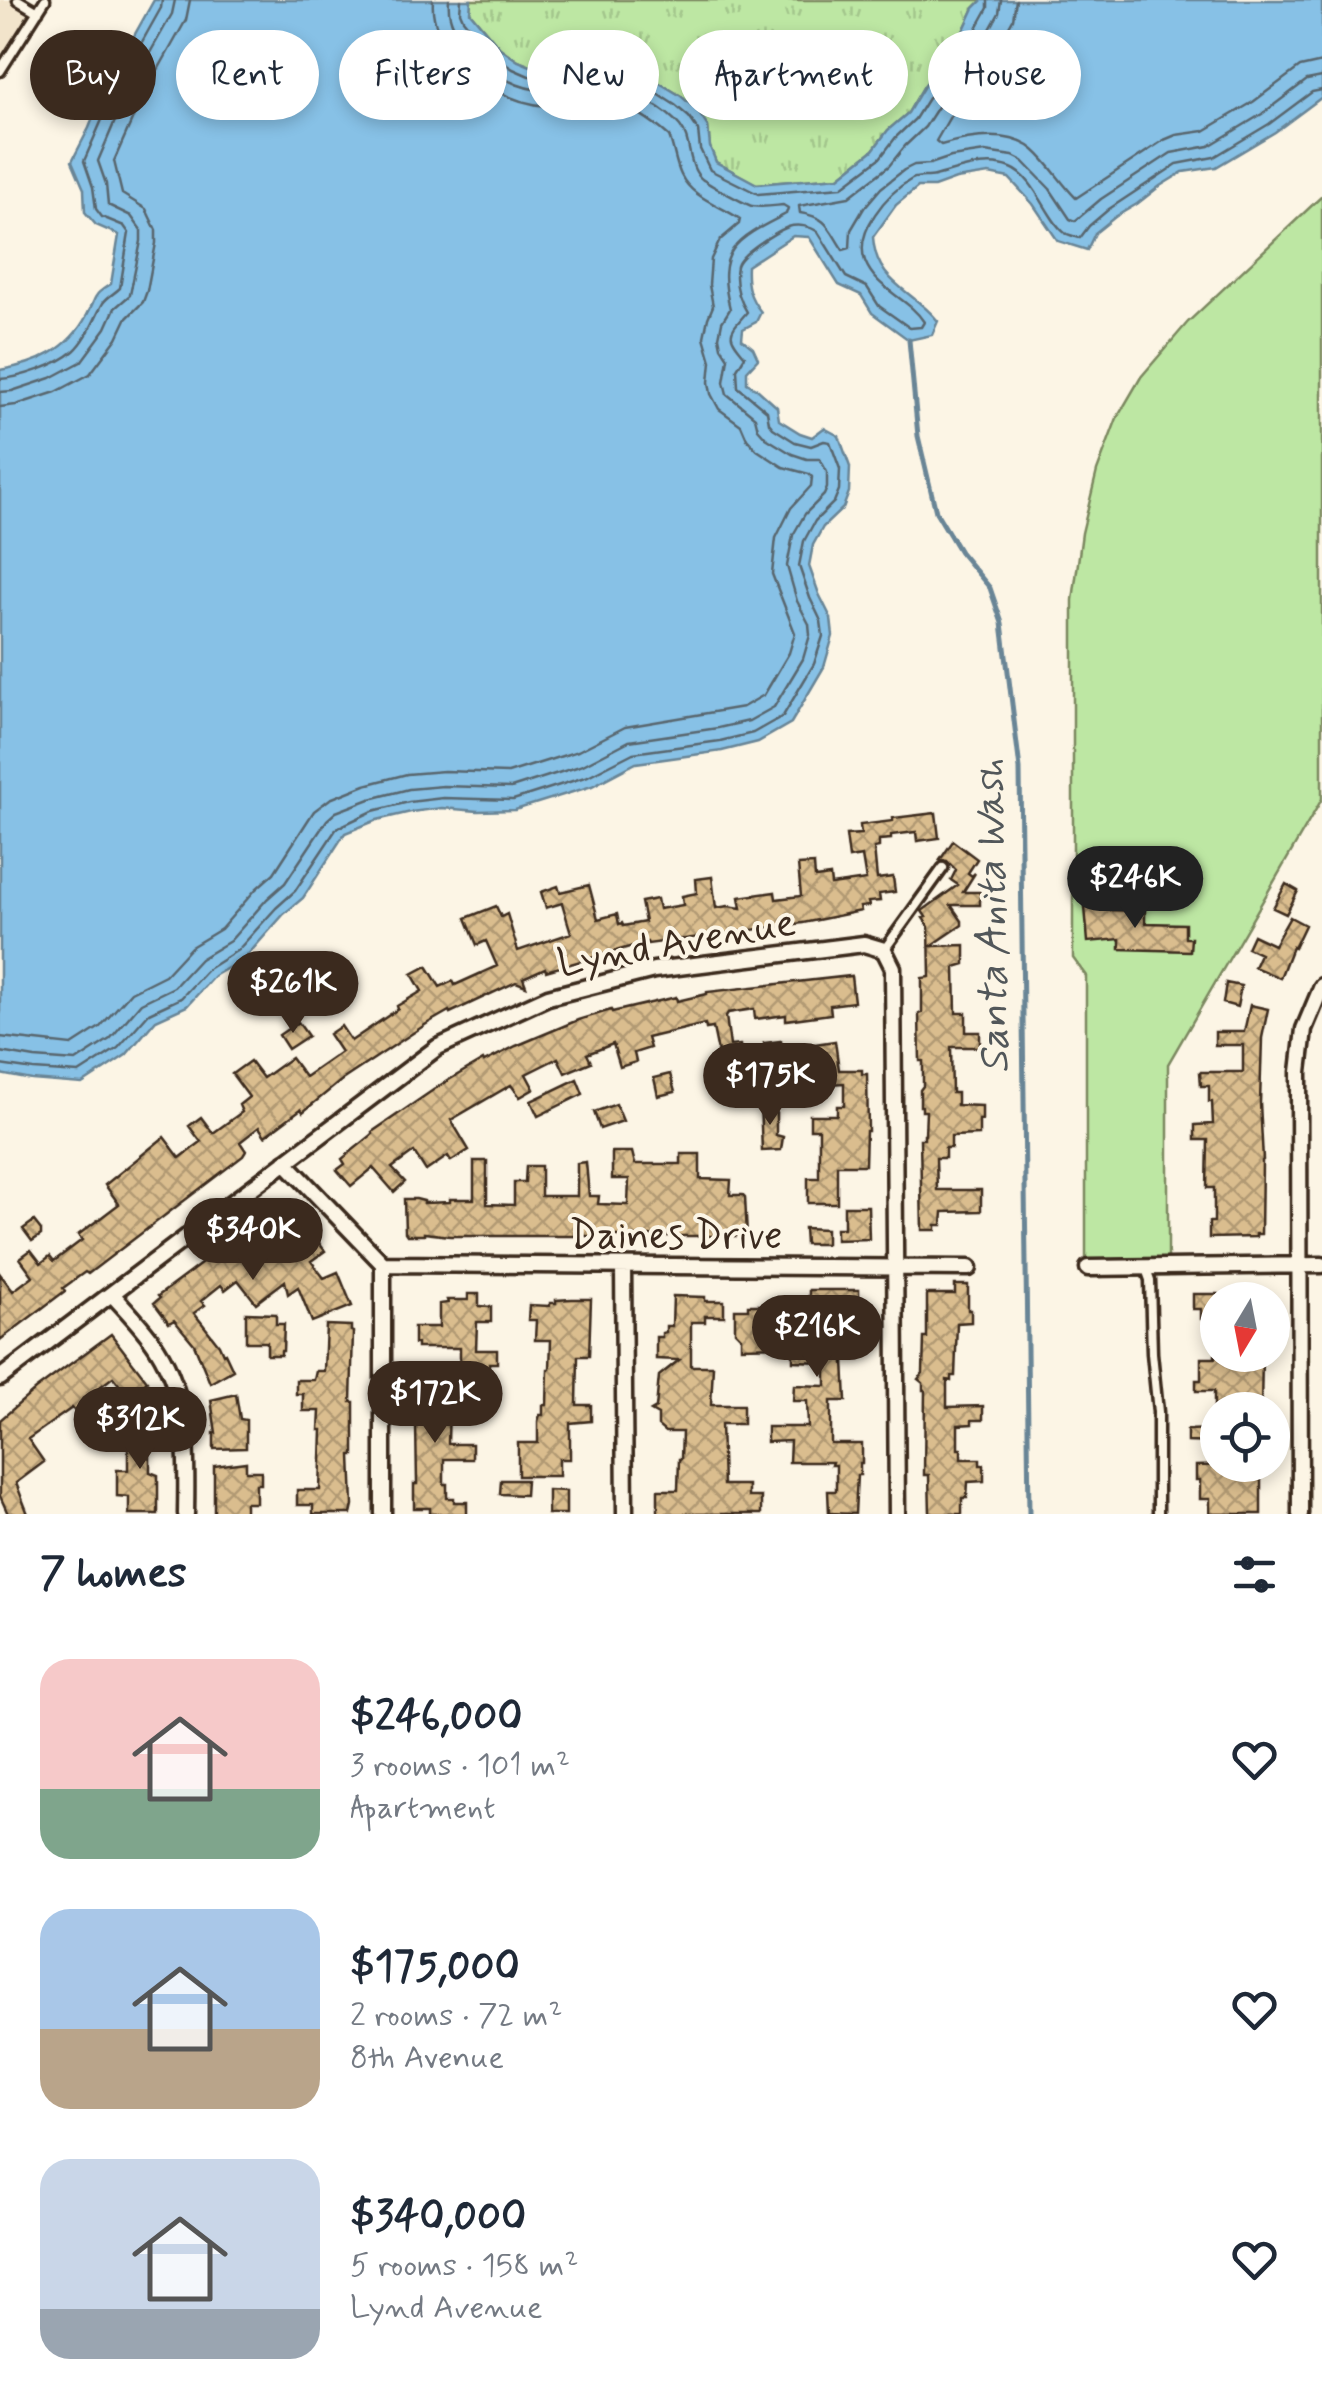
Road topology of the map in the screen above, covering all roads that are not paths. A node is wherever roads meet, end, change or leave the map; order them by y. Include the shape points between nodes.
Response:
1 (18, 0) edge
2 (45, 0) edge
3 (38, 12) junction
4 (0, 71) edge
5 (943, 868) dead end
6 (884, 950) junction
7 (1322, 986) edge
8 (285, 1162) junction
9 (383, 1264) junction
10 (1300, 1265) junction
11 (1322, 1265) edge
12 (1145, 1266) junction
13 (624, 1267) junction
14 (896, 1268) junction
15 (969, 1268) dead end
16 (1088, 1268) dead end
17 (112, 1294) junction
18 (0, 1378) edge
19 (186, 1514) edge
20 (383, 1514) edge
21 (625, 1514) edge
22 (897, 1514) edge
23 (1158, 1514) edge
24 (1300, 1514) edge

1 - 3 lane
2 - 3 lane
3 - 4 lane
5 - 6 lane
6 - 8 street, Lynd Avenue via 864,944 654,970 548,997 438,1048
6 - 14 street via 892,968
7 - 10 street via 1304,1030 1299,1072
8 - 9 street
8 - 17 street, Lynd Avenue
9 - 13 street, Daines Drive
9 - 20 street
10 - 11 street
10 - 12 street
10 - 24 street
12 - 16 street
12 - 23 lane via 1158,1412
13 - 14 street, Daines Drive
13 - 21 street
14 - 15 street, Daines Drive
14 - 22 street
17 - 18 street, Lynd Avenue
17 - 19 street via 158,1348 180,1399

